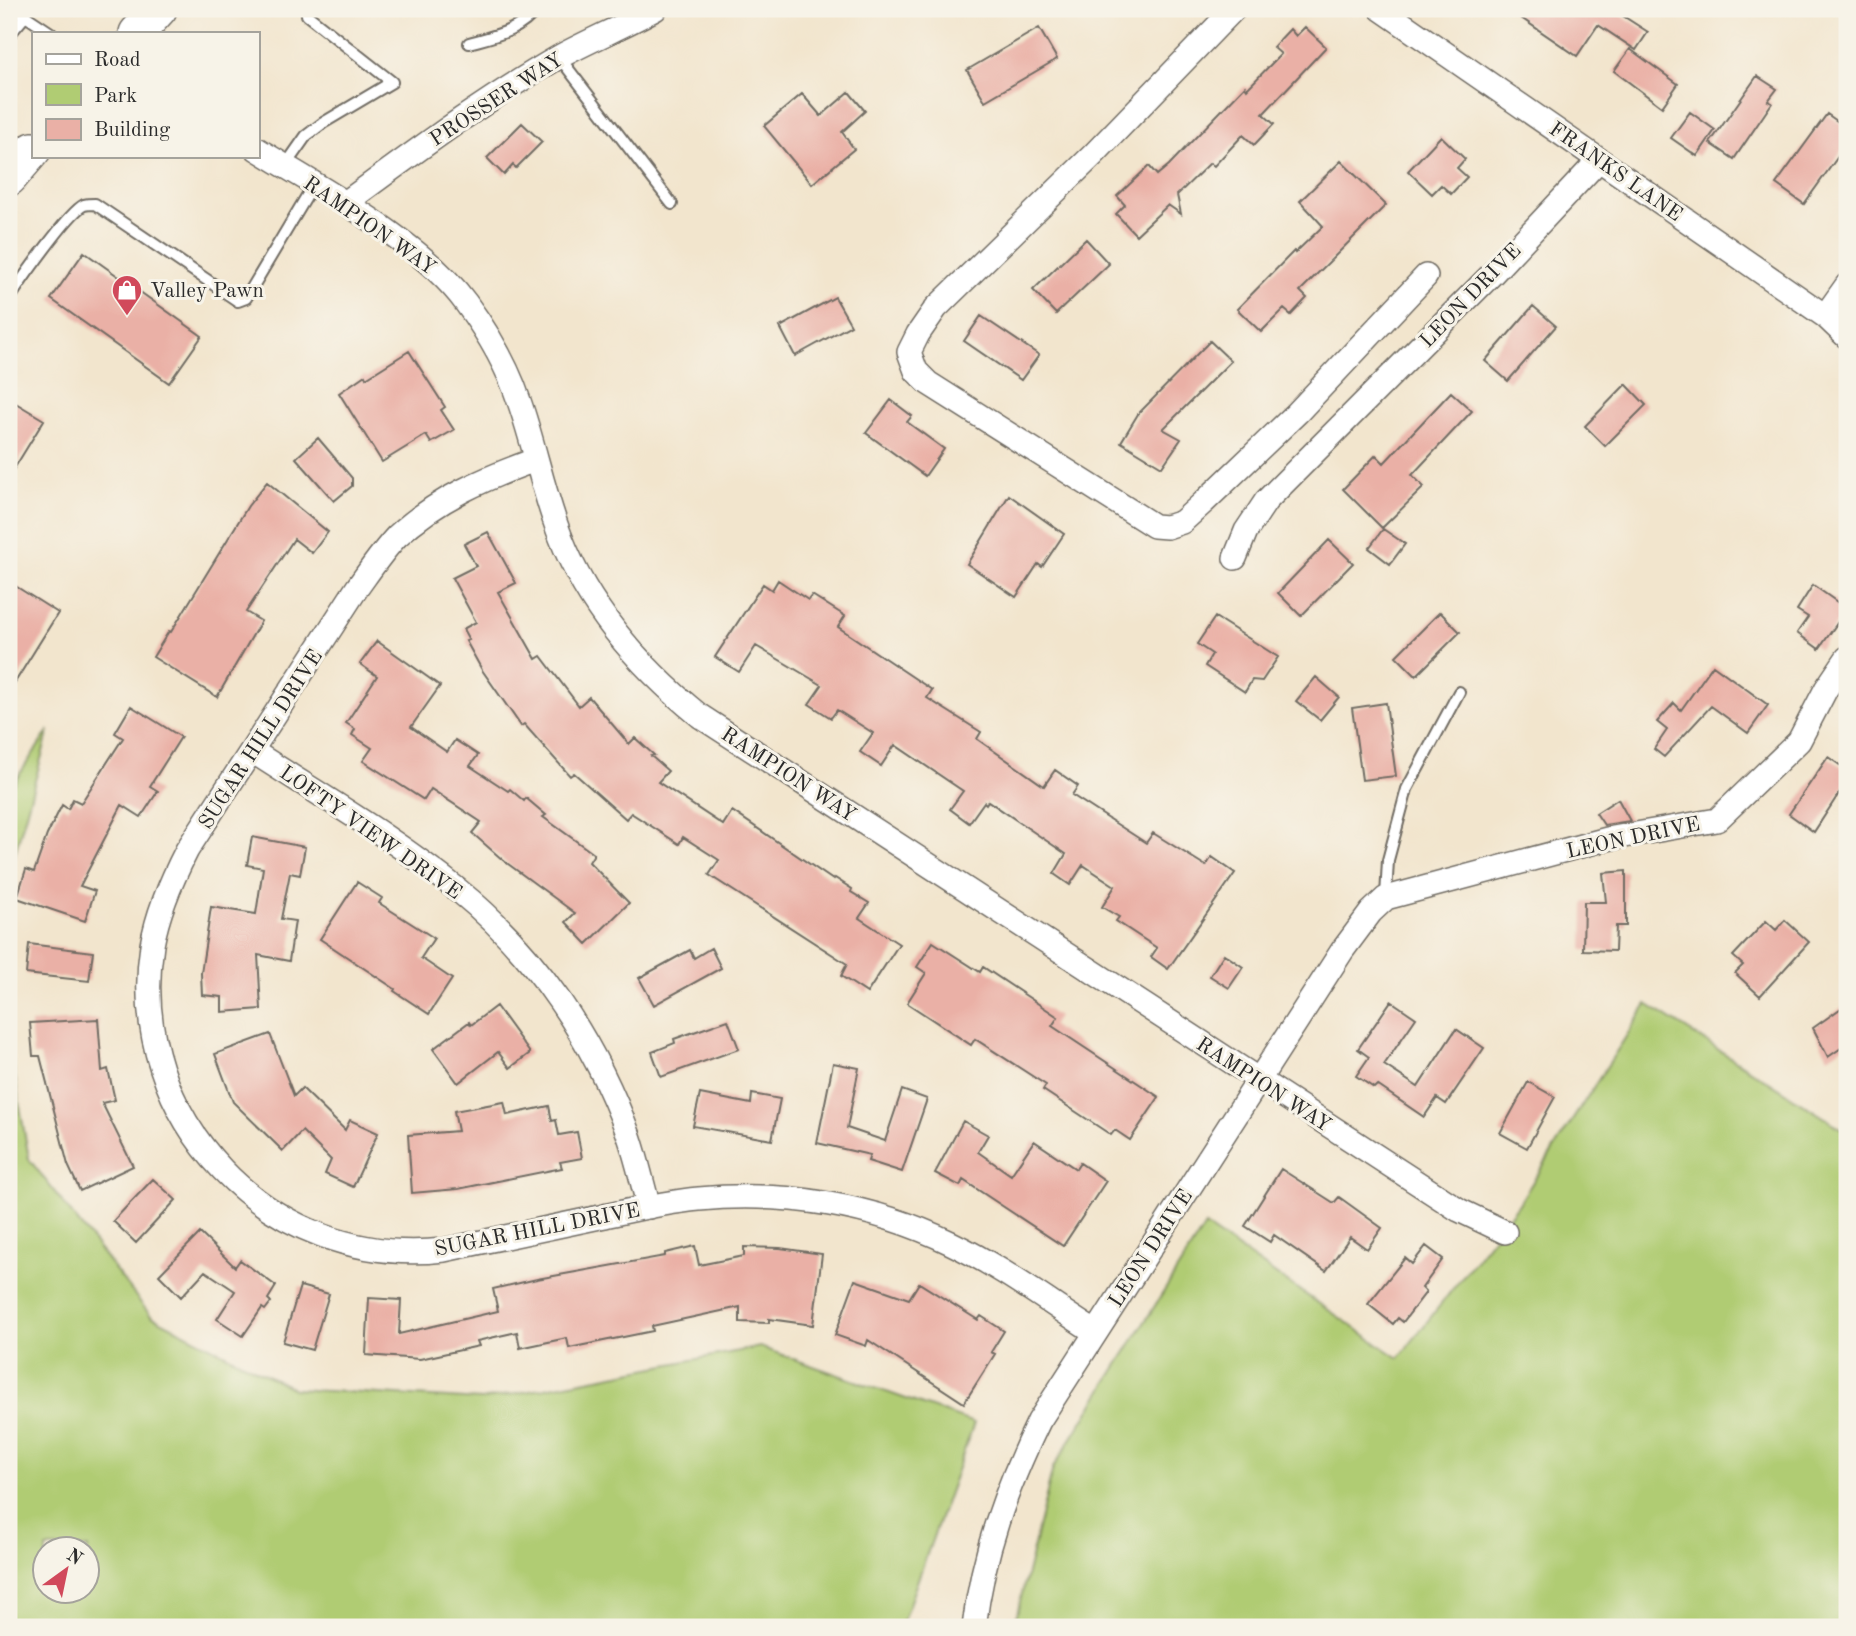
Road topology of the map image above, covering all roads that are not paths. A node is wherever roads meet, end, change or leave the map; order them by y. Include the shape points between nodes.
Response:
1 (15, 9) edge
2 (158, 9) edge
3 (307, 9) edge
4 (536, 9) edge
5 (655, 9) edge
6 (1234, 9) edge
7 (1381, 9) edge
8 (26, 15) junction
9 (50, 32) edge
10 (138, 32) edge
11 (9, 35) edge
12 (469, 43) dead end
13 (559, 57) junction
14 (259, 150) edge
15 (32, 151) edge
16 (1599, 160) junction
17 (285, 166) junction
18 (9, 178) edge
19 (314, 184) junction
20 (345, 203) junction
21 (672, 204) dead end
22 (1426, 276) dead end
23 (1847, 285) edge
24 (9, 300) edge
25 (1825, 316) junction
26 (1847, 337) edge
27 (535, 460) junction
28 (1235, 558) dead end
29 (1847, 658) edge
30 (1459, 692) dead end
31 (252, 751) junction
32 (1386, 898) junction
33 (1258, 1081) junction
34 (649, 1207) junction
35 (1505, 1232) dead end
36 (1095, 1332) junction
37 (974, 1627) edge

1 - 8 lane
2 - 10 main road
3 - 17 lane via 306,15 392,82 306,136
4 - 12 lane via 529,19 505,33
5 - 13 street, PROSSER WAY
6 - 22 street via 936,308 909,352 916,371 928,383 1154,526 1167,527 1182,522 1297,413
7 - 16 street, FRANKS LANE
8 - 9 lane
8 - 11 lane
13 - 20 street, PROSSER WAY via 458,121
13 - 21 lane
14 - 17 street, RAMPION WAY
15 - 18 main road
16 - 25 street, FRANKS LANE
16 - 28 street, LEON DRIVE via 1266,501
17 - 19 street, RAMPION WAY
19 - 20 street, RAMPION WAY
19 - 24 lane via 246,298 238,301 95,204 83,206 58,233
20 - 27 street, RAMPION WAY via 422,259 464,300 505,368
23 - 25 street
25 - 26 street, FRANKS LANE
27 - 31 street, SUGAR HILL DRIVE via 451,496 397,537 357,588
27 - 33 street, RAMPION WAY via 561,540 586,587 619,635 673,694
29 - 32 street, LEON DRIVE via 1799,741 1717,820 1607,839
30 - 32 lane via 1407,789 1388,860
31 - 34 street, LOFTY VIEW DRIVE via 442,877 527,958 577,1028 601,1073 629,1136
31 - 34 street, SUGAR HILL DRIVE via 187,850 162,907 152,945 150,1009 164,1076 185,1124 209,1156 237,1185 286,1219 338,1240 386,1251 444,1250
32 - 33 street, LEON DRIVE via 1342,951
33 - 35 street, RAMPION WAY via 1459,1210
33 - 36 street, LEON DRIVE
34 - 36 street, SUGAR HILL DRIVE via 749,1196 803,1200 873,1214 951,1243
36 - 37 street, LEON DRIVE via 1039,1421 1011,1478 991,1537

